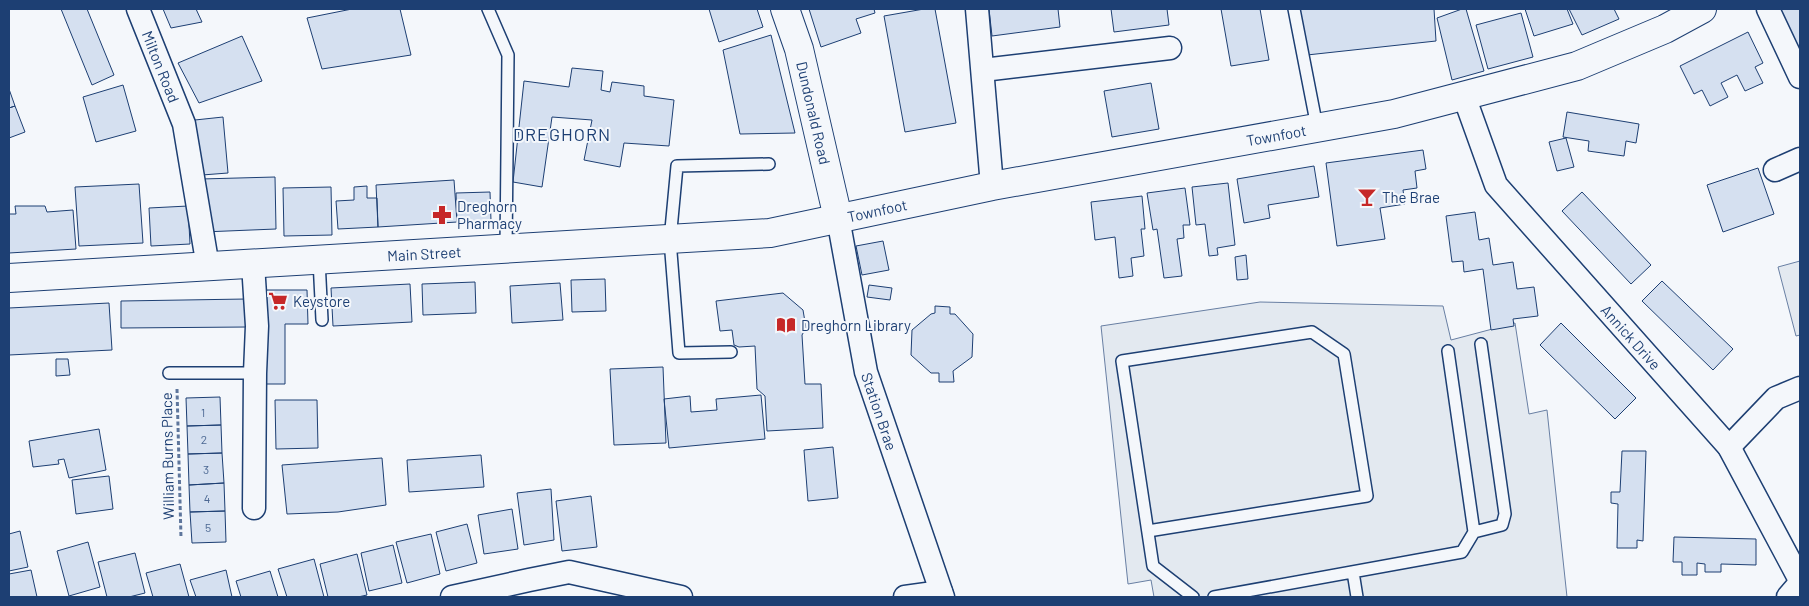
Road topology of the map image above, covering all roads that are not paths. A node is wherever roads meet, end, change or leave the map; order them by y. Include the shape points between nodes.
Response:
1 (138, 9) edge
2 (488, 9) edge
3 (785, 9) edge
4 (977, 9) edge
5 (1294, 9) edge
6 (1702, 9) edge
7 (1768, 9) edge
8 (1170, 48) dead end
9 (982, 70) junction
10 (1800, 77) edge
11 (1464, 96) junction
12 (1317, 127) junction
13 (1800, 160) edge
14 (769, 164) dead end
15 (1775, 170) dead end
16 (992, 186) junction
17 (838, 218) junction
18 (670, 240) junction
19 (506, 249) junction
20 (319, 260) junction
21 (252, 264) junction
22 (208, 266) junction
23 (9, 278) edge
24 (322, 320) dead end
25 (1481, 344) dead end
26 (1448, 351) dead end
27 (731, 352) dead end
28 (255, 373) junction
29 (173, 374) road end
30 (1800, 388) edge
31 (1729, 447) junction
32 (254, 508) dead end
33 (1148, 531) junction
34 (1474, 532) junction
35 (1353, 572) junction
36 (1800, 582) edge
37 (528, 588) edge
38 (942, 594) edge
39 (452, 597) edge
40 (681, 597) edge
41 (905, 597) edge
42 (1193, 597) edge
43 (1214, 597) edge
44 (1357, 597) edge
45 (1788, 597) edge

1 - 22 street, Milton Road via 184,124
2 - 19 lane via 508,55
3 - 17 main road, Dundonald Road via 799,49
4 - 9 street
5 - 12 lane
6 - 11 main road, Townfoot via 1665,29 1576,66
7 - 10 street
8 - 9 street
9 - 16 street
11 - 12 main road, Townfoot via 1394,114
11 - 31 street, Annick Drive via 1496,185
12 - 16 main road, Townfoot
13 - 15 street
14 - 18 lane via 677,166
16 - 17 main road, Townfoot
17 - 18 main road, Main Street via 770,233
17 - 38 street, Station Brae via 866,372
18 - 19 main road, Main Street
18 - 27 lane via 679,353
19 - 20 main road, Main Street
20 - 21 main road, Main Street
20 - 24 lane
21 - 22 main road, Main Street
21 - 28 street via 257,326
22 - 23 main road, Main Street
25 - 34 lane via 1505,514 1502,525
26 - 34 lane
28 - 29 lane
28 - 32 street
30 - 31 street via 1776,398
31 - 36 street, Annick Drive
33 - 33 lane via 1367,496 1344,354 1312,332 1122,361
33 - 42 lane via 1154,566
34 - 35 lane via 1462,552
35 - 43 lane
35 - 44 lane
36 - 45 street
37 - 39 street
37 - 40 street via 569,572
38 - 41 street

